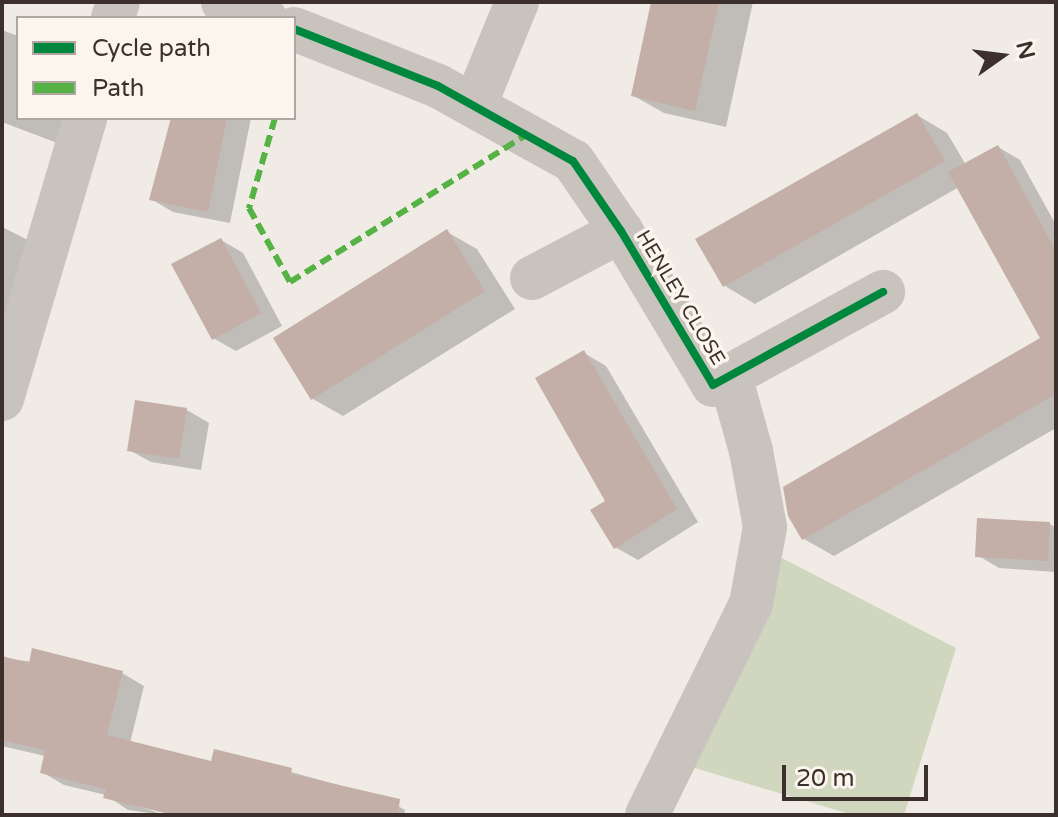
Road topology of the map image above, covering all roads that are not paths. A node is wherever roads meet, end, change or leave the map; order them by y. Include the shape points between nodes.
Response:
1 (223, 2) edge
2 (517, 2) edge
3 (260, 16) edge
4 (296, 30) edge
5 (475, 105) junction
6 (84, 120) edge
7 (621, 231) junction
8 (532, 278) dead end
9 (883, 292) dead end
10 (16, 308) edge
11 (730, 376) junction
12 (2, 399) edge
13 (647, 815) edge

1 - 3 street
2 - 5 street
4 - 5 street, HENLEY CLOSE
5 - 7 street, HENLEY CLOSE via 573,161
6 - 10 street
7 - 8 street
7 - 11 street, HENLEY CLOSE via 713,385
9 - 11 street, HENLEY CLOSE
10 - 12 street
11 - 13 street via 765,527 751,604

